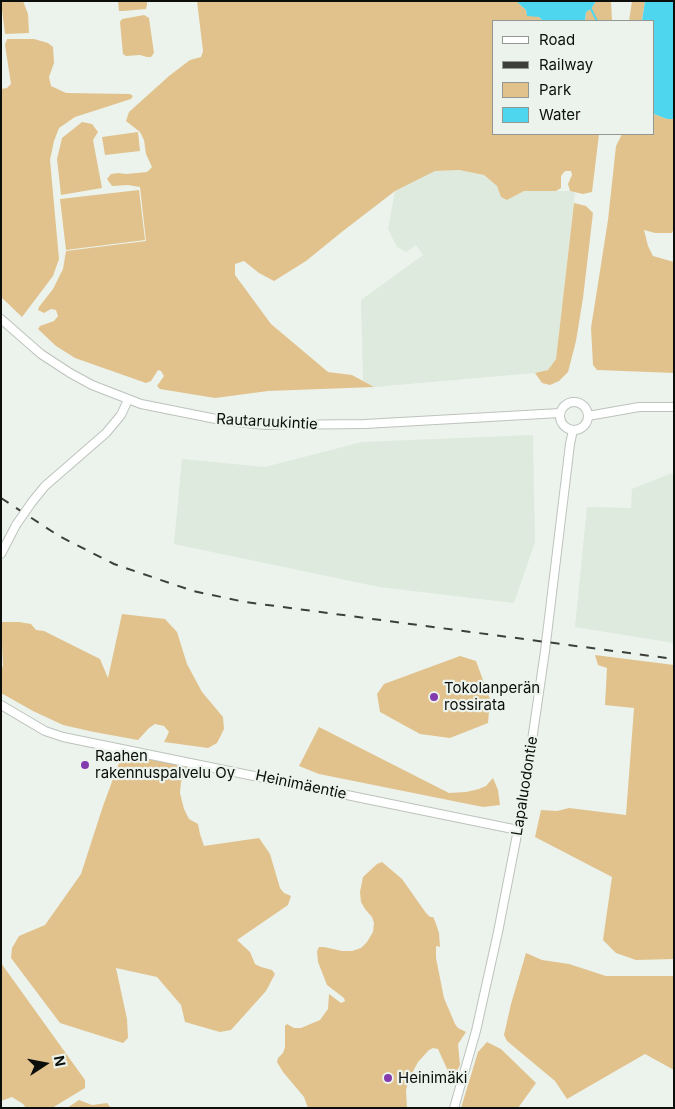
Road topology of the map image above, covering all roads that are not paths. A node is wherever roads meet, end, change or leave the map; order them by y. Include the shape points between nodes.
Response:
1 (1, 319) edge
2 (128, 400) junction
3 (674, 407) edge
4 (560, 413) junction
5 (588, 416) junction
6 (573, 430) junction
7 (1, 554) edge
8 (1, 705) edge
9 (518, 830) junction
10 (454, 1108) edge

1 - 2 main road, Rautaruukintie via 41,354 70,373
2 - 4 main road, Rautaruukintie via 226,422 266,425 365,424
2 - 7 main road, bridge via 122,415 106,433 45,486 16,525
3 - 5 main road via 639,407
4 - 5 main road via 564,406 577,402 585,407
4 - 6 main road via 561,423
5 - 6 main road via 582,428
6 - 9 main road, Lapaluodontie
8 - 9 main road, Heinimäentie via 45,731 63,736
9 - 10 main road, Lapaluodontie via 476,1032

